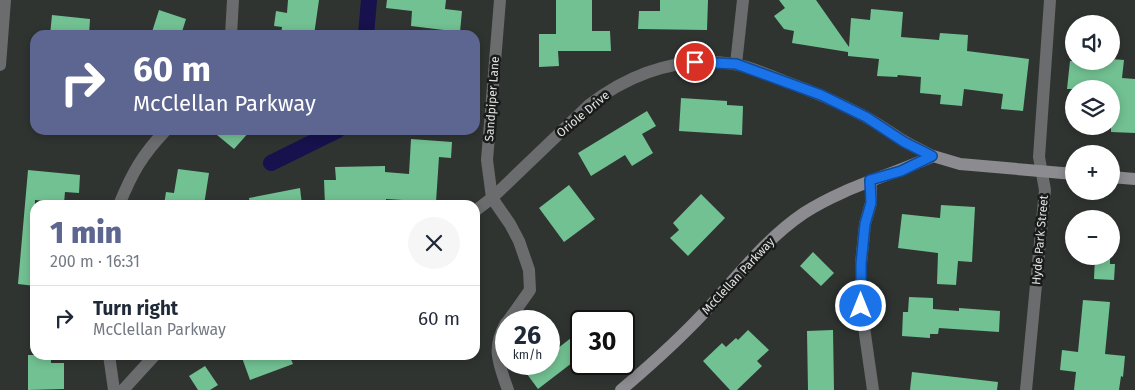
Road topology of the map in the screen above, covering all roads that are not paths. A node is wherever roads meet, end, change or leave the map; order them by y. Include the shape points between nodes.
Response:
1 (5, 0) edge
2 (233, 0) edge
3 (500, 0) edge
4 (743, 0) edge
5 (1050, 0) edge
6 (231, 30) edge
7 (736, 64) junction
8 (0, 65) edge
9 (161, 135) edge
10 (932, 156) junction
11 (1042, 172) junction
12 (1065, 173) edge
13 (1120, 178) edge
14 (1135, 179) edge
15 (870, 180) junction
16 (492, 198) junction
17 (121, 200) edge
18 (480, 207) edge
19 (516, 310) edge
20 (110, 360) edge
21 (150, 360) edge
22 (503, 375) edge
23 (114, 390) edge
24 (123, 390) edge
25 (508, 390) edge
26 (620, 390) edge
27 (873, 390) edge
28 (1026, 390) edge

1 - 8 street
2 - 6 street
3 - 16 street, Sandpiper Lane via 487,160
4 - 7 street
5 - 11 street, Hyde Park Street via 1040,157
7 - 10 street, Oriole Drive via 821,95
7 - 16 street, Oriole Drive via 685,62 654,70 621,84 589,105
9 - 17 street via 138,163
10 - 11 street via 960,164
10 - 15 street, McClellan Parkway via 901,171
11 - 12 street
11 - 28 street, Hyde Park Street via 1045,190
13 - 14 street
15 - 26 street, McClellan Parkway via 822,202 784,228 754,255 690,327
15 - 27 street via 871,203 865,224 861,264 861,306
16 - 18 street, Oriole Drive
16 - 19 street via 514,232 529,270 530,290
20 - 23 street
21 - 24 street
22 - 25 street

